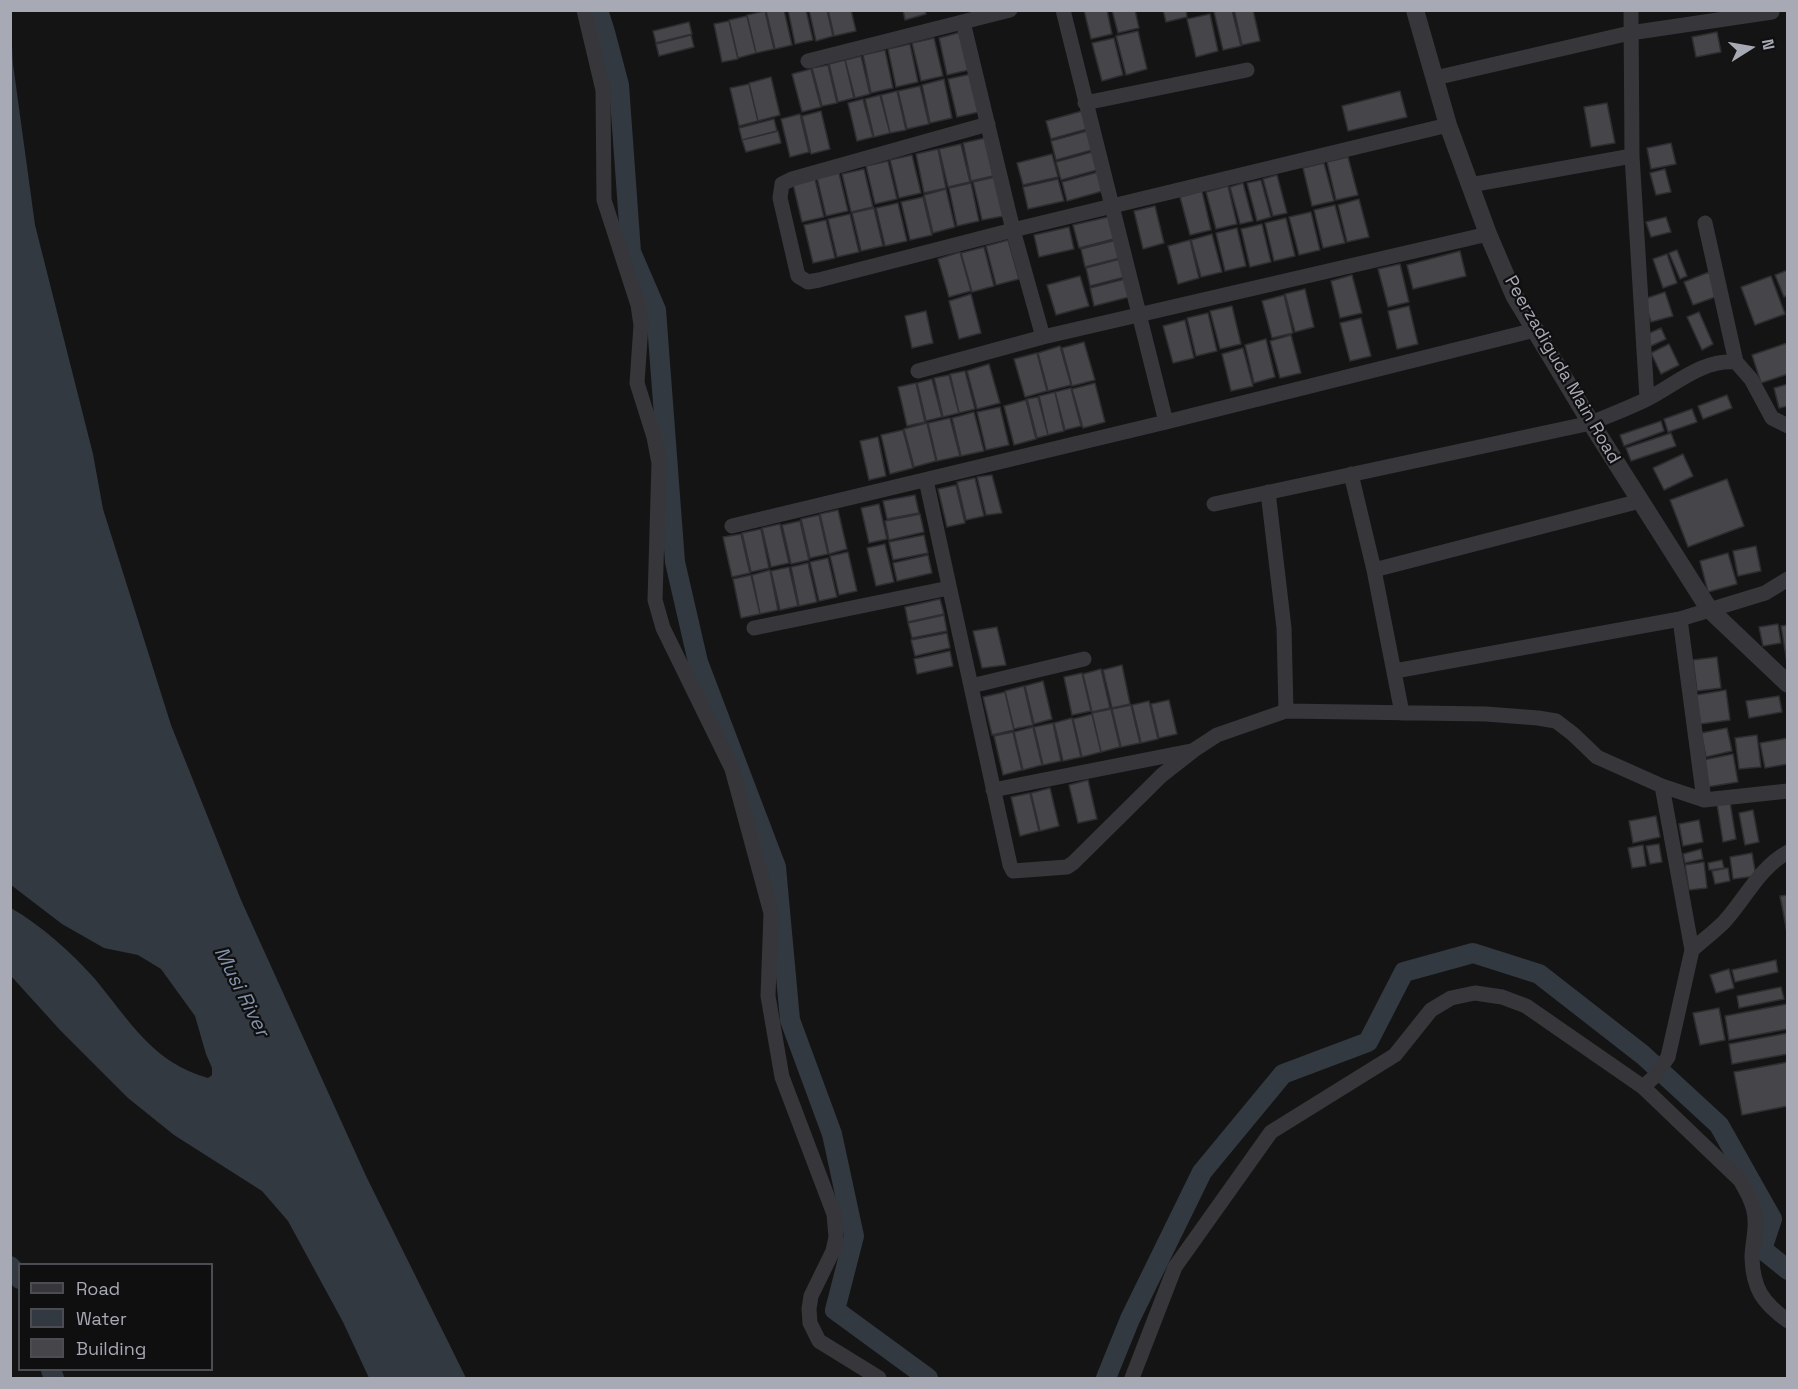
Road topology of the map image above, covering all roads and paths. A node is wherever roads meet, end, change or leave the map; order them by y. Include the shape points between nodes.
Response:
1 (584, 10) edge
2 (1010, 10) edge
3 (1063, 10) edge
4 (1415, 10) edge
5 (1631, 10) edge
6 (1772, 12) edge
7 (963, 22) junction
8 (1630, 33) junction
9 (808, 61) dead end
10 (1247, 70) dead end
11 (1435, 78) junction
12 (1085, 103) junction
13 (988, 124) junction
14 (1448, 125) junction
15 (1632, 156) junction
16 (1470, 184) junction
17 (1113, 207) junction
18 (1706, 223) dead end
19 (1013, 230) junction
20 (1488, 234) junction
21 (1140, 315) junction
22 (1536, 330) junction
23 (1043, 337) junction
24 (1736, 362) junction
25 (918, 371) dead end
26 (1647, 399) junction
27 (1166, 422) junction
28 (1591, 423) junction
29 (1788, 426) edge
30 (1351, 474) junction
31 (926, 480) junction
32 (1268, 492) junction
33 (1640, 501) junction
34 (1214, 504) dead end
35 (732, 526) dead end
36 (1374, 570) junction
37 (1788, 579) edge
38 (949, 588) junction
39 (1709, 609) junction
40 (1680, 619) junction
41 (754, 628) dead end
42 (1084, 659) dead end
43 (1395, 671) junction
44 (1788, 684) edge
45 (971, 686) junction
46 (1286, 711) junction
47 (1402, 713) junction
48 (1194, 750) junction
49 (1662, 786) junction
50 (993, 790) junction
51 (1788, 791) edge
52 (1704, 800) junction
53 (1788, 852) edge
54 (1692, 950) junction
55 (1649, 1082) junction
56 (1788, 1321) edge
57 (879, 1378) edge
58 (1132, 1378) edge

1 - 57 street via 603,90 604,200 638,305 641,325 637,383 659,463 655,600 663,628 732,769 771,913 768,996 782,1077 834,1214 836,1238 811,1296 810,1323 819,1341
2 - 7 street
3 - 12 street
4 - 11 street, Peerzadiguda Main Road
5 - 8 street
6 - 8 street
7 - 9 street
7 - 13 street
8 - 11 street
8 - 15 street
10 - 12 street
11 - 14 street, Peerzadiguda Main Road
12 - 17 street
13 - 19 street
13 - 19 street via 782,184 780,198 798,276 808,282 819,280
14 - 16 street, Peerzadiguda Main Road
14 - 17 street
15 - 16 street
15 - 26 street
16 - 20 street, Peerzadiguda Main Road
17 - 19 street
17 - 21 street
18 - 24 street
19 - 23 street
20 - 21 street
20 - 22 street, Peerzadiguda Main Road via 1514,295
21 - 23 street
21 - 27 street
22 - 27 street
22 - 28 street, Peerzadiguda Main Road
23 - 25 street
24 - 26 street via 1707,365
24 - 29 street via 1751,379 1772,418
26 - 28 street
27 - 31 street
28 - 30 street
28 - 33 street, Peerzadiguda Main Road
30 - 32 street
30 - 36 street
31 - 35 street
31 - 38 street
32 - 34 street
32 - 46 street via 1284,628
33 - 36 street
33 - 39 street, Peerzadiguda Main Road
36 - 43 street
37 - 39 street via 1765,593
38 - 41 street
38 - 45 street
39 - 40 street
39 - 44 street, Peerzadiguda Main Road
40 - 43 street
40 - 52 street
42 - 45 street
43 - 47 street
45 - 50 street
46 - 47 street
46 - 48 street via 1217,735
47 - 49 street via 1486,714 1556,721 1597,757
48 - 50 street
48 - 50 street via 1162,775 1067,867 1013,871
49 - 52 street
49 - 54 street
51 - 52 street
53 - 54 street via 1765,869 1724,922
54 - 55 street via 1668,1057
55 - 56 street via 1740,1180 1756,1218 1752,1258 1756,1286 1769,1308
55 - 58 street via 1526,1006 1475,993 1451,998 1431,1010 1395,1055 1271,1132 1175,1267

